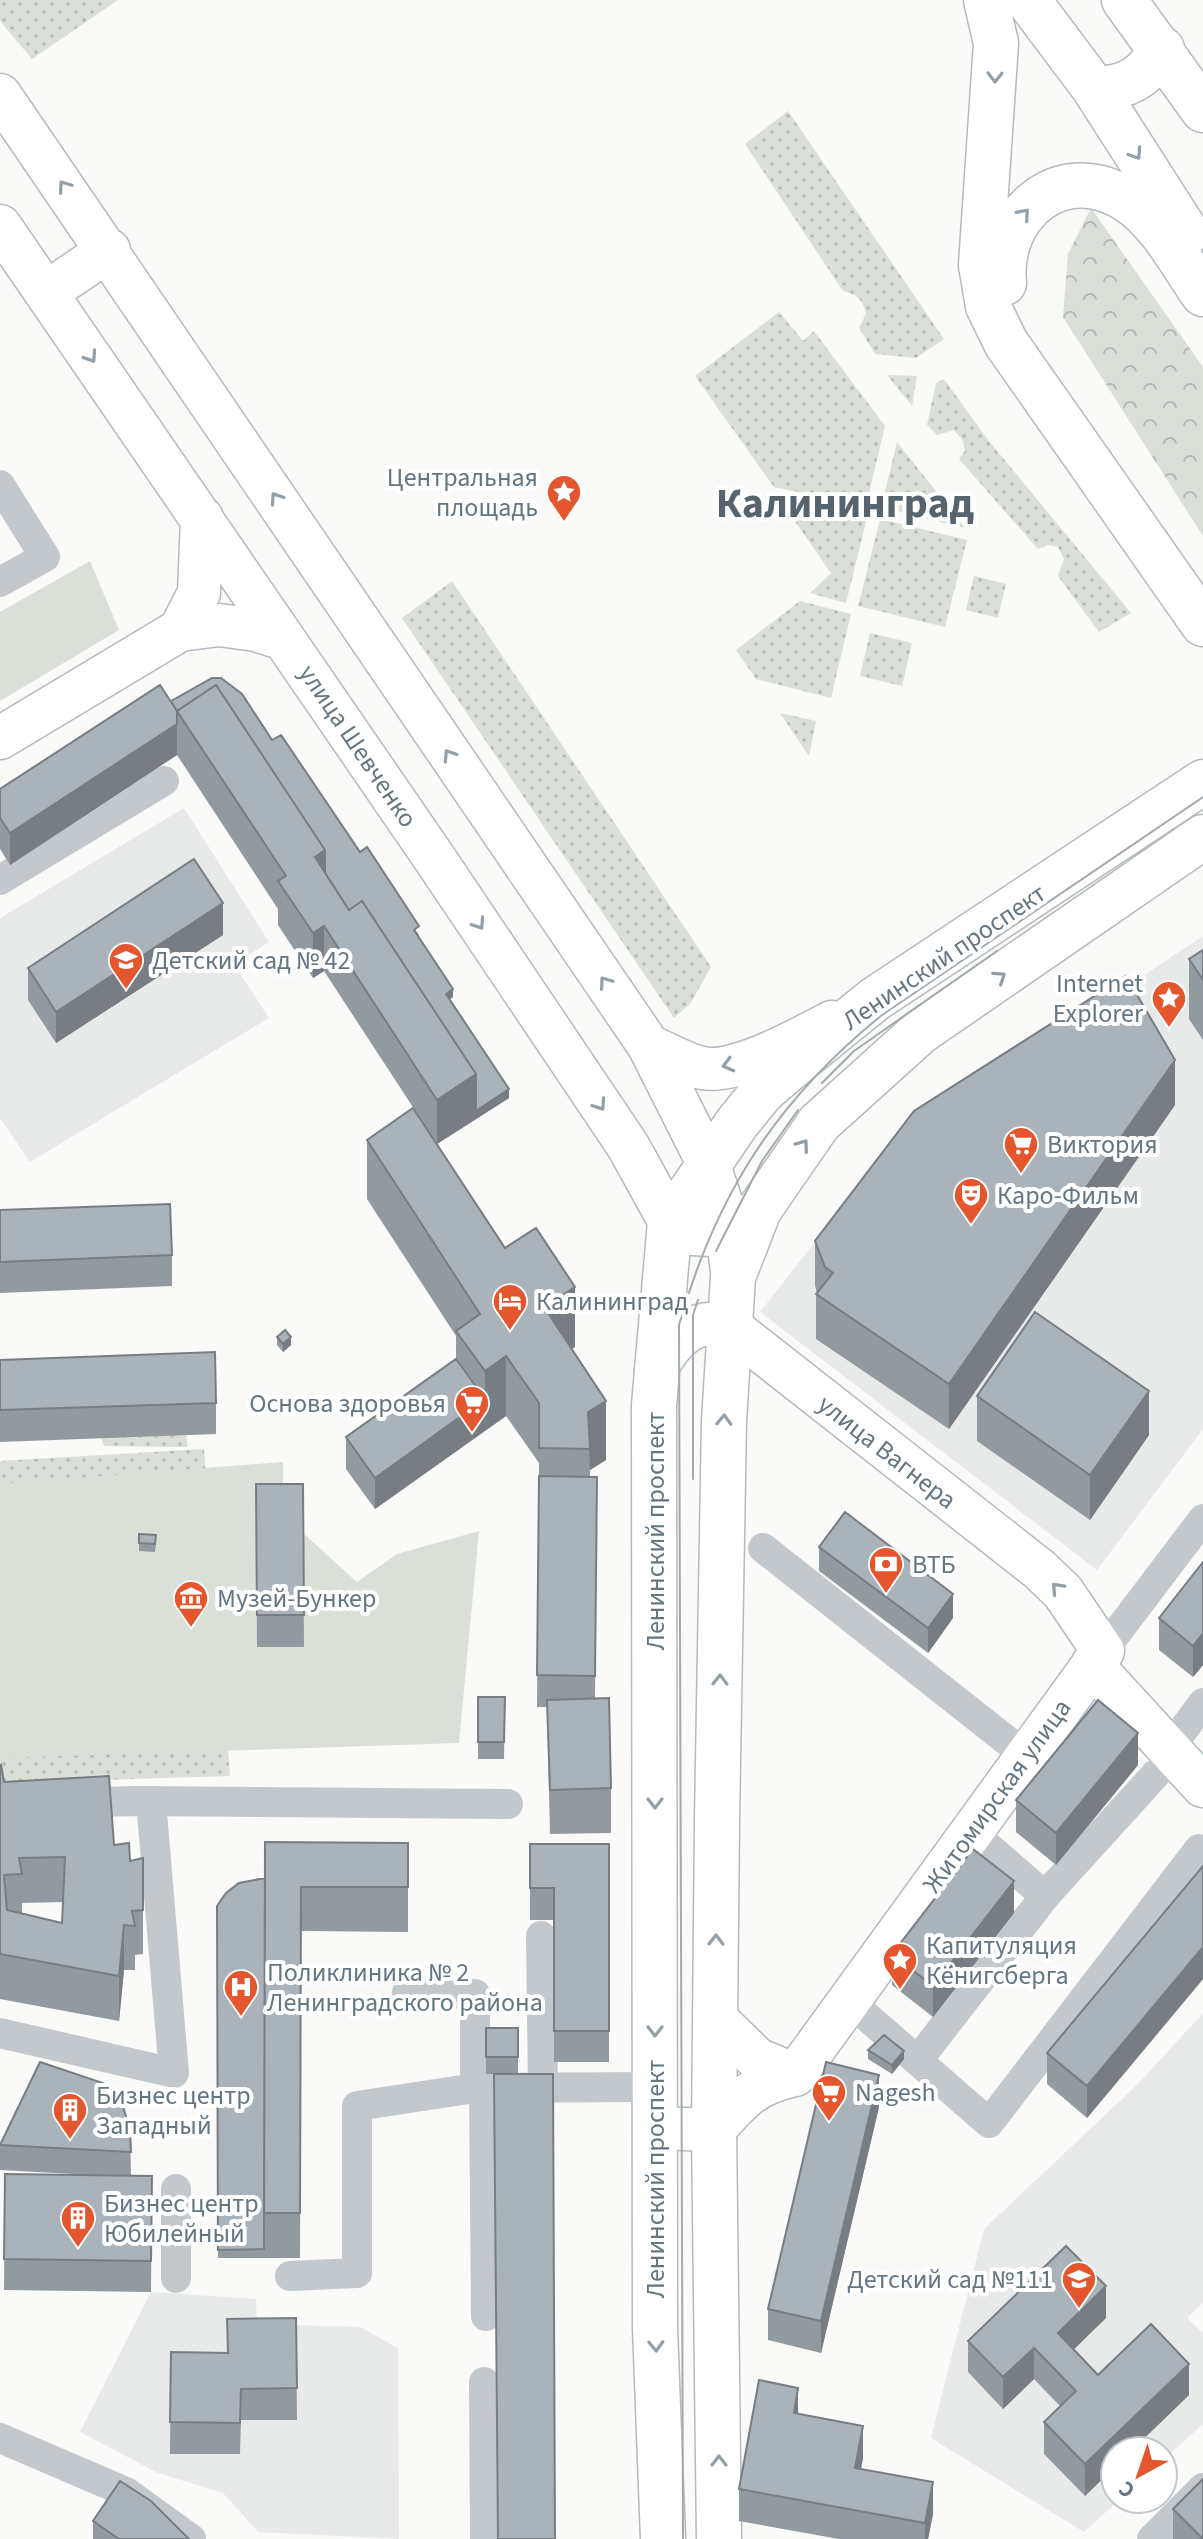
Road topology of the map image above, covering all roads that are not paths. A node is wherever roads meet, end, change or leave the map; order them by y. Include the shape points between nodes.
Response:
1 (986, 0) edge
2 (1028, 0) edge
3 (1124, 0) edge
4 (1162, 49) junction
5 (1094, 88) junction
6 (0, 95) edge
7 (1203, 110) edge
8 (0, 226) edge
9 (109, 250) junction
10 (1203, 258) edge
11 (47, 292) junction
12 (1203, 294) edge
13 (0, 485) edge
14 (202, 518) junction
15 (0, 582) edge
16 (1203, 588) edge
17 (1203, 624) edge
18 (180, 630) junction
19 (284, 639) junction
20 (0, 738) edge
21 (1203, 756) edge
22 (164, 781) dead end
23 (1203, 782) edge
24 (492, 820) junction
25 (1145, 822) junction
26 (1203, 837) edge
27 (435, 859) junction
28 (0, 880) edge
29 (875, 999) junction
30 (649, 1046) junction
31 (709, 1165) junction
32 (743, 1219) junction
33 (670, 1222) junction
34 (729, 1326) junction
35 (656, 1369) junction
36 (1203, 1519) edge
37 (763, 1548) dead end
38 (1098, 1658) junction
39 (1203, 1703) edge
40 (1025, 1755) junction
41 (1162, 1762) junction
42 (1203, 1786) edge
43 (151, 1801) junction
44 (0, 1804) edge
45 (508, 1804) dead end
46 (970, 1831) junction
47 (1199, 1849) dead end
48 (1045, 1896) junction
49 (541, 1936) dead end
50 (407, 1992) dead end
51 (850, 2002) junction
52 (715, 2018) junction
53 (0, 2033) edge
54 (918, 2060) junction
55 (795, 2075) junction
56 (543, 2087) junction
57 (480, 2088) junction
58 (655, 2108) junction
59 (714, 2130) junction
60 (176, 2189) dead end
61 (290, 2276) dead end
62 (176, 2278) dead end
63 (486, 2316) dead end
64 (484, 2382) dead end
65 (0, 2438) edge
66 (1203, 2488) edge
67 (191, 2539) edge
68 (485, 2539) edge
69 (663, 2539) edge
70 (719, 2539) edge
71 (1152, 2539) edge

1 -> 17 main road via 996,43 981,265 988,306 1006,343
2 - 5 main road
3 - 4 main road
4 - 5 main road via 1153,65 1132,81 1115,89
4 - 7 main road
5 -> 10 main road
9 -> 6 main road
8 - 11 main road, улица Шевченко
9 - 11 main road
24 -> 9 main road
11 -> 14 main road, улица Шевченко
16 -> 12 main road via 1023,332 1005,300 1006,242 1035,201 1076,185 1101,188 1131,202 1162,234
13 - 15 street via 45,557
14 - 18 main road via 199,593
14 - 19 main road, улица Шевченко
18 - 19 main road via 219,625
18 - 20 main road
19 - 27 main road, улица Шевченко
21 - 25 main road
22 - 28 street
23 - 25 main road, Ленинский проспект
24 - 27 main road
30 -> 24 main road
25 - 29 main road, Ленинский проспект
32 -> 26 main road, Ленинский проспект via 819,1123 920,1032
27 -> 33 main road, улица Шевченко via 628,1146
29 -> 30 main road via 795,1041 717,1069 701,1068
29 - 31 main road, Ленинский проспект via 763,1091
30 - 31 main road
31 - 32 main road
31 - 33 main road, Ленинский проспект
32 - 33 main road via 711,1235 693,1234
32 - 34 main road, Ленинский проспект
33 - 35 main road, Ленинский проспект
34 - 35 main road via 705,1322 686,1331
38 -> 34 main road, улица Вагнера via 1063,1592 1039,1569
52 -> 34 main road, Ленинский проспект
35 -> 58 main road, Ленинский проспект
36 - 38 street, Житомирская улица
37 - 40 street
38 - 40 main road, Житомирская улица
38 - 41 main road, улица Вагнера
39 - 41 street
40 - 46 main road, Житомирская улица
41 - 42 main road, улица Вагнера
41 - 48 street
43 - 44 street
43 - 45 street
43 - 53 street via 174,2073
46 - 48 street
46 - 51 main road, Житомирская улица
47 - 54 street via 989,2123
48 - 54 street
49 - 56 street
50 - 57 street via 475,1994
51 - 54 street
51 - 55 main road, Житомирская улица
52 - 55 main road via 757,2059
52 - 59 main road, Ленинский проспект
55 - 59 main road via 764,2082 740,2099
56 - 57 street
56 - 58 street
57 - 61 street via 357,2106 357,2273
57 - 63 street
58 - 59 main road
58 -> 69 main road, Ленинский проспект via 655,2328
70 -> 59 main road, Ленинский проспект
60 - 62 street
64 - 68 street
65 - 67 street via 126,2492
66 - 71 street

